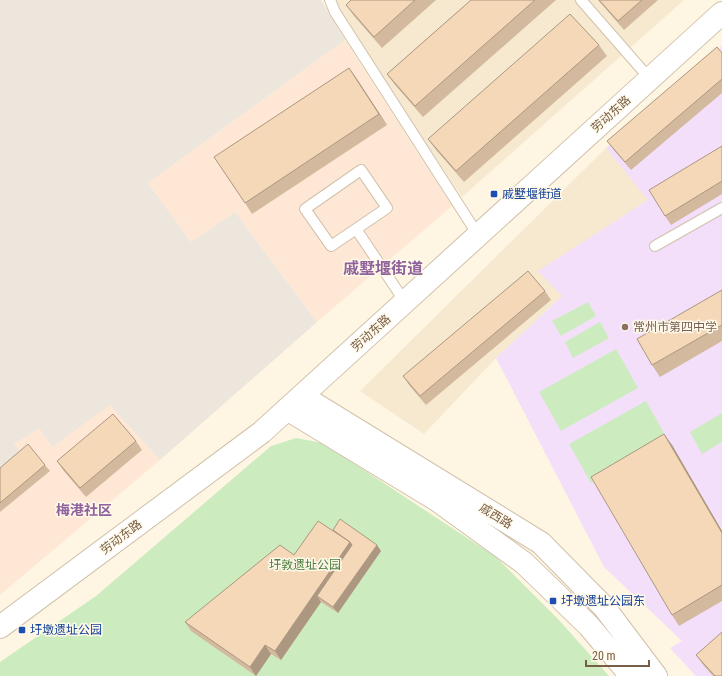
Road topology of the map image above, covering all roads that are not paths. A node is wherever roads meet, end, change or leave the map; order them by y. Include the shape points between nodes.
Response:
1 (330, 0) edge
2 (581, 0) edge
3 (722, 13) edge
4 (650, 79) junction
5 (722, 208) edge
6 (356, 229) junction
7 (478, 235) junction
8 (655, 246) dead end
9 (405, 302) junction
10 (294, 403) junction
11 (0, 627) edge
12 (631, 676) edge
13 (656, 676) edge

1 - 7 lane via 335,12
2 - 4 lane
3 - 4 street, 劳动东路
4 - 7 street, 劳动东路
5 - 8 lane
6 - 6 lane via 387,208 362,170 305,208 331,246
6 - 9 lane
7 - 9 street, 劳动东路
9 - 10 street, 劳动东路
10 - 11 street, 劳动东路 via 262,432
10 - 12 street, 戚西路 via 438,500 524,563 589,626
10 - 13 street, 戚西路 via 540,543 604,607

